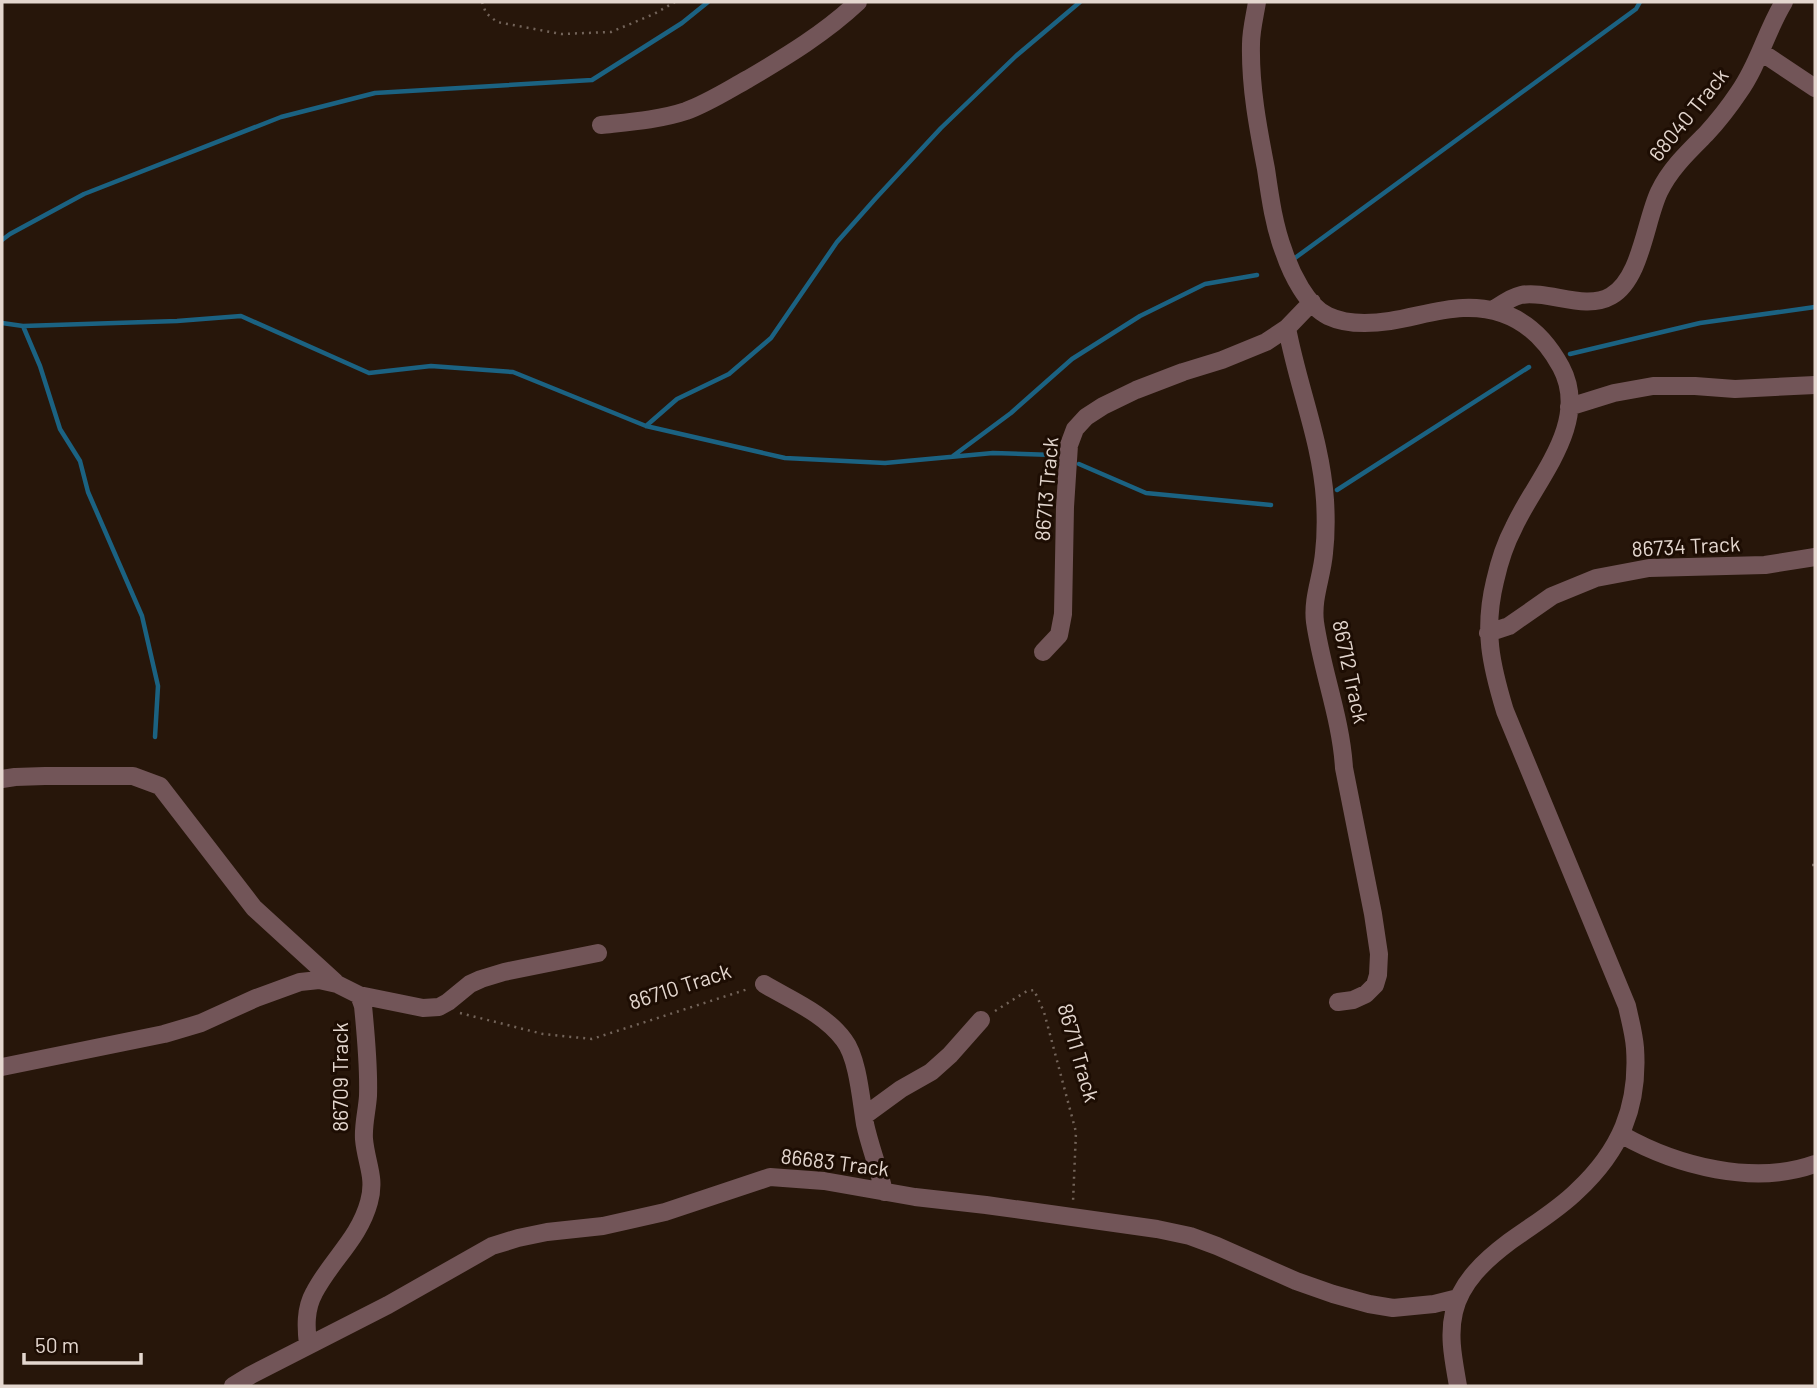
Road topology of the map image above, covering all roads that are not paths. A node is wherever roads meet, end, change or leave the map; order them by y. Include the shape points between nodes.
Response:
1 (858, 2) edge
2 (1257, 2) edge
3 (1784, 2) edge
4 (1761, 52) junction
5 (1815, 88) edge
6 (601, 125) dead end
7 (1312, 302) junction
8 (1493, 310) junction
9 (1287, 328) junction
10 (1815, 385) edge
11 (1569, 407) junction
12 (1815, 557) edge
13 (1488, 633) junction
14 (1043, 652) dead end
15 (2, 779) edge
16 (598, 953) dead end
17 (337, 984) junction
18 (764, 984) road end
19 (359, 995) junction
20 (1338, 1002) dead end
21 (981, 1020) road end
22 (2, 1066) edge
23 (864, 1116) junction
24 (1622, 1135) junction
25 (1815, 1164) edge
26 (884, 1192) junction
27 (1458, 1298) junction
28 (308, 1345) junction
29 (233, 1386) edge
30 (1458, 1386) edge

1 - 6 street via 812,40 711,100 649,120
2 - 7 street via 1251,42 1253,87 1273,213 1294,277
3 - 4 street, 68040 Track
4 - 5 street
4 - 8 street, 68040 Track via 1731,104 1670,173 1652,209 1633,267 1613,295 1589,301 1521,295
7 - 8 street via 1326,315 1350,322 1375,323 1461,308
7 - 9 street, 86713 Track
8 - 11 street via 1533,329 1548,347 1562,369
9 - 14 street, 86713 Track via 1243,352 1103,405 1075,429 1069,445 1063,614 1059,635
9 - 20 street, 86712 Track via 1322,463 1324,552 1315,621 1343,748 1379,954 1375,985 1353,1000
10 - 11 street via 1735,389 1653,386
11 - 13 street via 1561,442 1503,552 1489,607
12 - 13 street, 86734 Track via 1765,565 1649,568 1596,578 1552,596 1509,626
13 - 24 street via 1493,673 1505,711 1627,1006 1635,1046 1635,1081
15 - 17 street via 134,776 160,786 254,908
16 - 19 street via 481,979 439,1007 423,1009
17 - 19 street, 86709 Track
17 - 22 street, 86709 Track via 300,982 164,1034
18 - 23 street, 86710 Track via 820,1017 846,1041
19 - 28 street, 86709 Track via 368,1075 364,1138 373,1188 359,1228 314,1293 307,1314
21 - 23 street via 931,1072
23 - 26 street, 86710 Track
24 - 25 street via 1669,1157 1721,1170 1769,1173
24 - 27 street via 1604,1163 1576,1192 1490,1256
26 - 27 street, 86683 Track via 1157,1228 1190,1236 1369,1304 1392,1308
26 - 28 street, 86683 Track via 770,1177 666,1212 518,1238 492,1246
27 - 30 street via 1451,1346
28 - 29 street, 86683 Track

